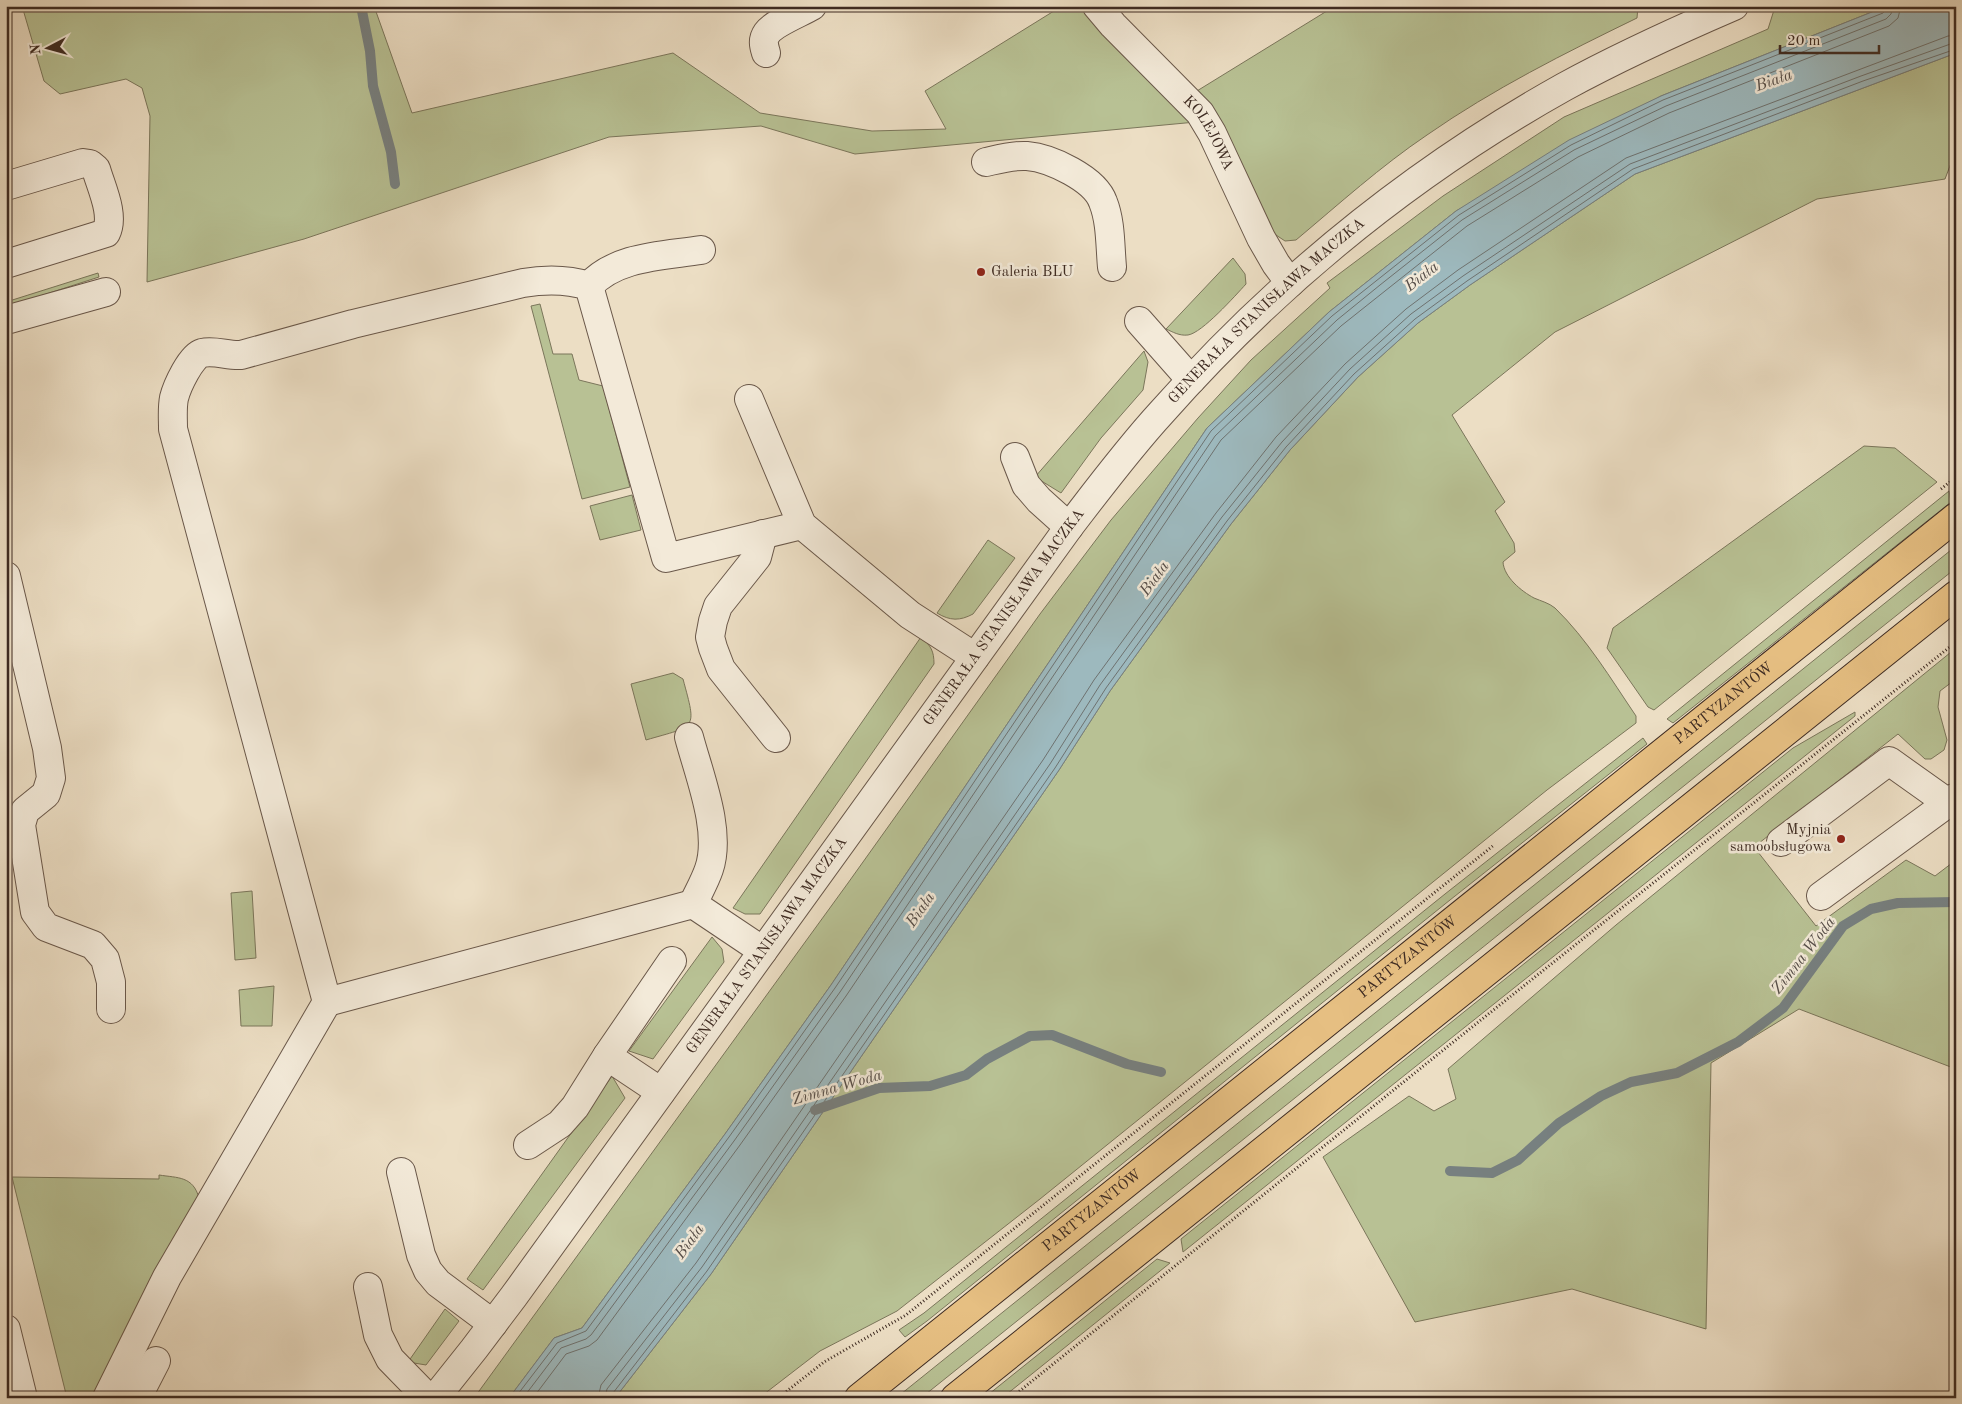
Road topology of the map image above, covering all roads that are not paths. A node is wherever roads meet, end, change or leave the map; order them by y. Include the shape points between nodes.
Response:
1 (812, 6) edge
2 (1097, 6) edge
3 (1734, 6) edge
4 (766, 53) dead end
5 (986, 162) dead end
6 (6, 186) edge
7 (701, 250) dead end
8 (6, 264) edge
9 (1112, 267) dead end
10 (1290, 282) junction
11 (590, 286) junction
12 (106, 292) dead end
13 (6, 320) edge
14 (1140, 321) dead end
15 (1191, 380) junction
16 (749, 399) dead end
17 (1016, 457) dead end
18 (1956, 517) edge
19 (802, 525) junction
20 (1069, 527) junction
21 (763, 534) junction
22 (6, 576) edge
23 (1956, 595) edge
24 (975, 657) junction
25 (689, 737) dead end
26 (776, 738) dead end
27 (1952, 800) edge
28 (14, 825) edge
29 (1781, 842) dead end
30 (1821, 896) dead end
31 (693, 904) junction
32 (763, 951) junction
33 (672, 961) dead end
34 (327, 1002) junction
35 (111, 1009) dead end
36 (607, 1056) junction
37 (661, 1092) junction
38 (528, 1145) dead end
39 (401, 1172) dead end
40 (368, 1287) dead end
41 (493, 1324) junction
42 (6, 1329) edge
43 (156, 1361) dead end
44 (23, 1398) edge
45 (107, 1398) edge
46 (137, 1398) edge
47 (428, 1398) edge
48 (435, 1398) edge
49 (859, 1398) edge
50 (955, 1398) edge

1 - 4 street via 766,34
2 - 10 street, KOLEJOWA via 1200,113 1261,238
3 - 10 street, GENERAŁA STANISŁAWA MACZKA via 1614,61 1498,126 1352,229
5 - 9 street via 1027,156 1047,160 1091,186 1103,201 1107,215
6 - 8 street via 83,163 90,164 96,169 109,216 106,233
7 - 11 street via 623,263 598,276
10 - 15 street, GENERAŁA STANISŁAWA MACZKA
11 - 21 street via 666,558
11 - 34 street via 546,279 354,324 241,355 204,352 190,362 175,395 173,429
12 - 13 street
14 - 15 street
15 - 20 street, GENERAŁA STANISŁAWA MACZKA via 1127,453
16 - 19 street
17 - 20 street via 1026,485
18 - 49 main road, PARTYZANTÓW
19 - 21 street
19 - 24 street via 910,615
20 - 24 street, GENERAŁA STANISŁAWA MACZKA
21 - 26 street via 757,557 718,606 710,637 722,669
22 - 28 street via 48,748 51,778 46,794
23 - 50 main road
24 - 32 street, GENERAŁA STANISŁAWA MACZKA
25 - 31 street via 713,828 709,868
27 - 29 street via 1889,761
27 - 30 street
28 - 35 street via 35,912 46,927 93,945 105,959 111,982
31 - 32 street
31 - 34 street
32 - 37 street, GENERAŁA STANISŁAWA MACZKA
33 - 36 street
34 - 45 street via 167,1277
36 - 37 street
36 - 38 street via 560,1124
37 - 41 street, GENERAŁA STANISŁAWA MACZKA
39 - 41 street via 421,1255 428,1271 438,1283
40 - 47 street via 378,1335 390,1359
41 - 48 street, GENERAŁA STANISŁAWA MACZKA
42 - 44 street
43 - 46 street

